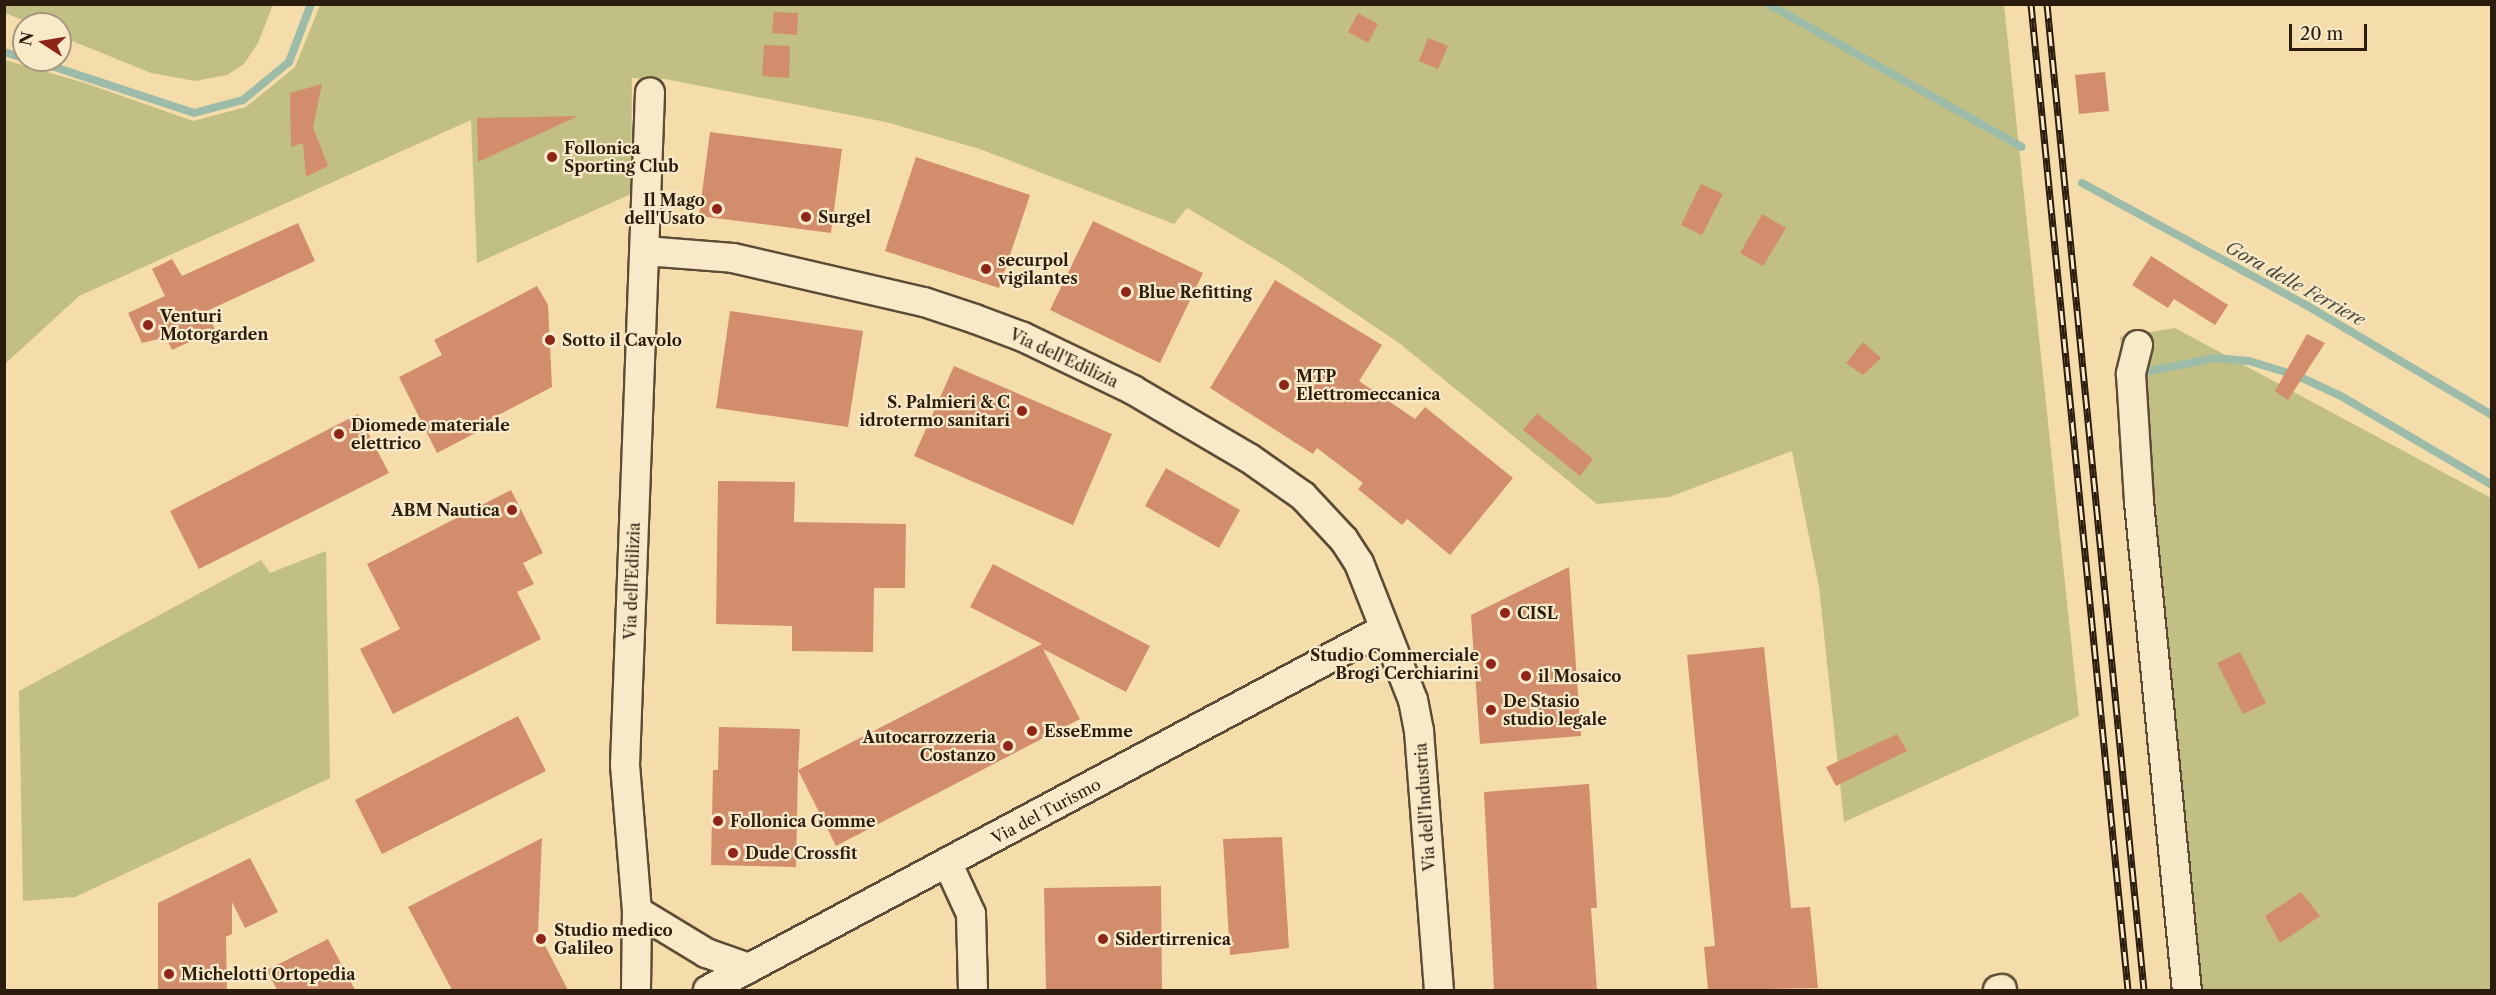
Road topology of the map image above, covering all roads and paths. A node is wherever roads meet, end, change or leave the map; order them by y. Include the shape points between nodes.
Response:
1 (650, 92) dead end
2 (645, 251) junction
3 (2138, 345) dead end
4 (1384, 629) junction
5 (948, 864) junction
6 (637, 911) junction
7 (749, 968) junction
8 (636, 990) edge
9 (708, 990) edge
10 (973, 990) edge
11 (1439, 990) edge
12 (2187, 990) edge

1 - 2 street, Via dell'Edilizia
2 - 4 street, Via dell'Edilizia via 733,258 924,302 1023,337 1133,390 1249,458 1311,503 1359,563
2 - 6 street, Via dell'Edilizia via 626,765
3 - 12 street via 2131,374 2139,502
4 - 5 street, Via del Turismo
4 - 11 street, Via dell'Industria via 1401,664 1419,731
5 - 7 street, Via del Turismo
5 - 10 street via 970,914
6 - 7 street via 706,953
6 - 8 street, Via dell'Edilizia
7 - 9 street, Via del Turismo

